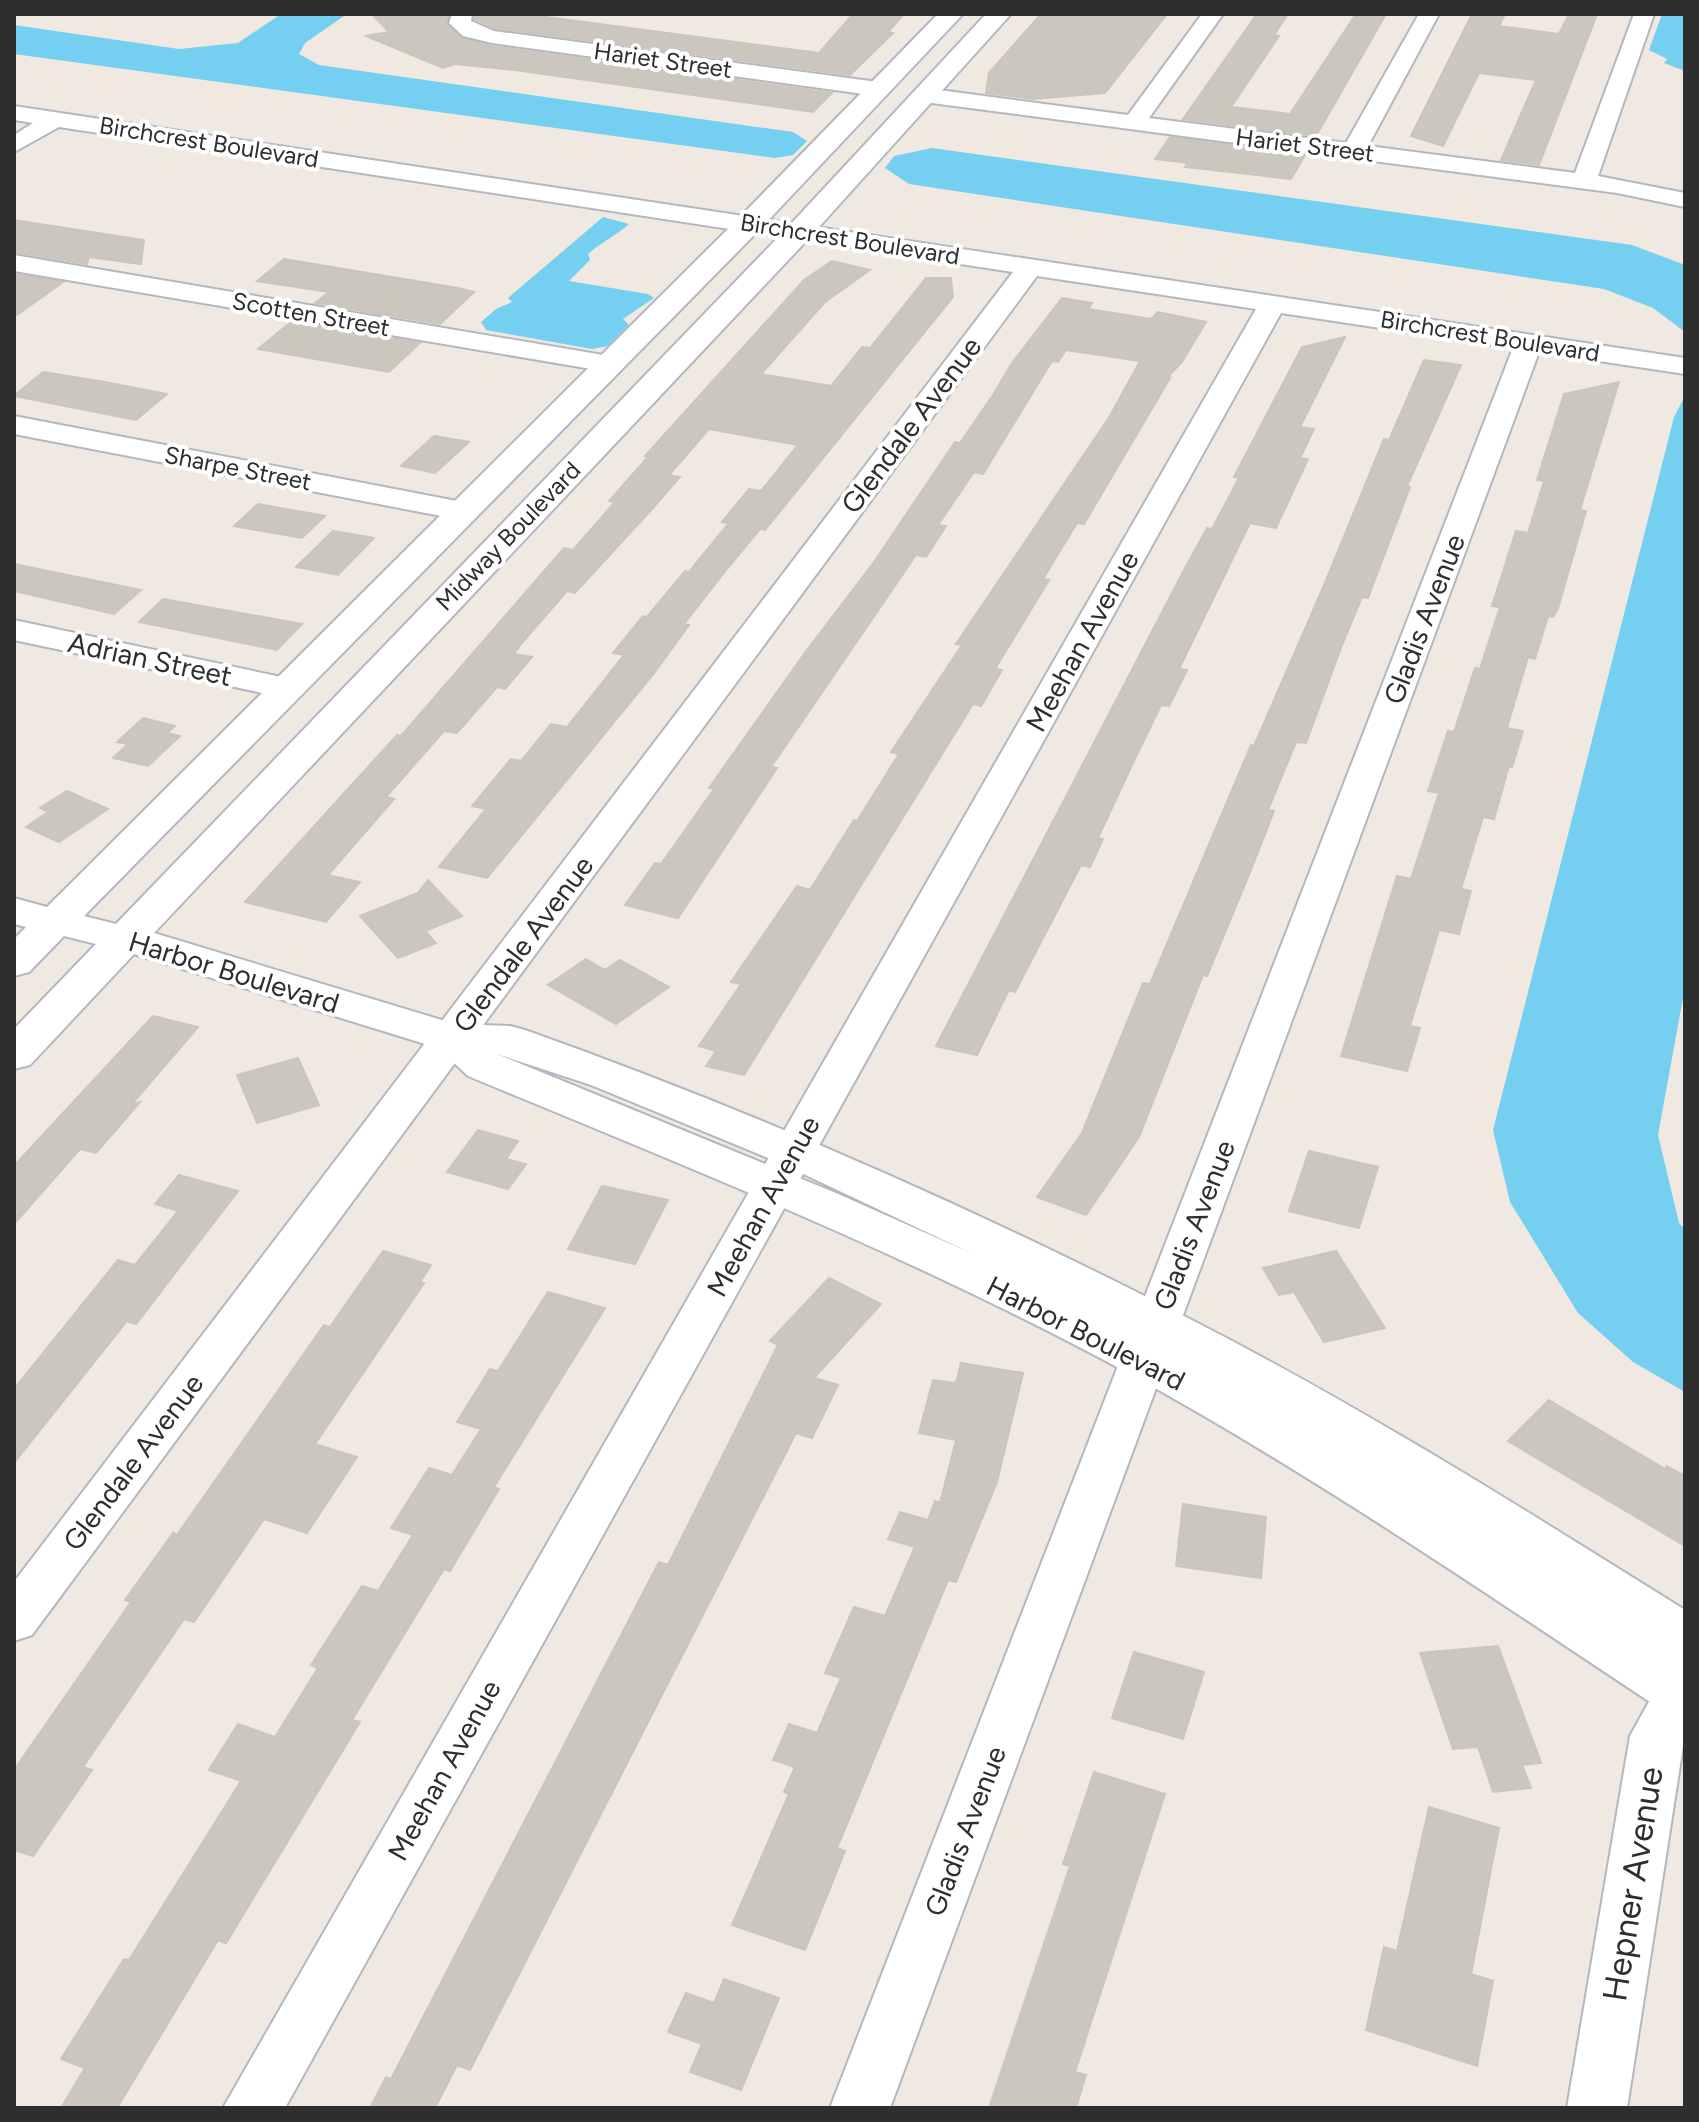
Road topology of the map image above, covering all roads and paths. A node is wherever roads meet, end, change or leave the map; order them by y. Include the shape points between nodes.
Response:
1 (462, 14) edge
2 (951, 14) edge
3 (999, 14) edge
4 (1213, 14) edge
5 (1429, 14) edge
6 (1644, 14) edge
7 (878, 89) junction
8 (924, 95) junction
9 (14, 113) edge
10 (55, 119) junction
11 (1134, 122) junction
12 (14, 145) edge
13 (1354, 151) junction
14 (1584, 181) junction
15 (1685, 200) edge
16 (750, 223) junction
17 (800, 231) junction
18 (14, 263) edge
19 (1030, 267) junction
20 (1273, 303) junction
21 (1529, 342) junction
22 (609, 364) junction
23 (1685, 366) edge
24 (14, 425) edge
25 (462, 511) junction
26 (14, 630) edge
27 (286, 688) junction
28 (14, 911) edge
29 (55, 922) junction
30 (124, 939) junction
31 (14, 963) edge
32 (453, 1038) junction
33 (14, 1055) edge
34 (784, 1168) junction
35 (1149, 1341) junction
36 (14, 1620) edge
37 (1685, 1639) edge
38 (1684, 1684) edge
39 (253, 2108) edge
40 (860, 2108) edge
41 (1597, 2108) edge

1 - 7 street, Hariet Street via 460,23 492,37
2 - 7 street, Midway Boulevard
3 - 8 street, Midway Boulevard
4 - 11 street
5 - 13 street
6 - 14 street
7 - 16 street, Midway Boulevard
8 - 11 street, Hariet Street
8 - 17 street, Midway Boulevard
9 - 10 street, Birchcrest Boulevard
10 - 12 street
10 - 16 street, Birchcrest Boulevard
11 - 13 street, Hariet Street
13 - 14 street, Hariet Street
14 - 15 street, Hariet Street
16 - 17 street, Birchcrest Boulevard
16 - 22 street, Midway Boulevard
17 - 19 street, Birchcrest Boulevard
17 - 30 street, Midway Boulevard
18 - 22 street, Scotten Street
19 - 20 street, Birchcrest Boulevard
19 - 32 street, Glendale Avenue
20 - 21 street, Birchcrest Boulevard
20 - 34 street, Meehan Avenue
21 - 23 street, Birchcrest Boulevard
21 - 35 street, Gladis Avenue
22 - 25 street, Midway Boulevard
24 - 25 street, Sharpe Street
25 - 27 street, Midway Boulevard
26 - 27 street, Adrian Street
27 - 29 street, Midway Boulevard
28 - 29 street, Harbor Boulevard
29 - 30 street, Harbor Boulevard
29 - 31 street, Midway Boulevard
30 - 32 street, Harbor Boulevard
30 - 33 street, Midway Boulevard
32 - 34 street, Harbor Boulevard via 484,1066
32 - 36 street, Glendale Avenue
34 - 35 street, Harbor Boulevard
34 - 39 street, Meehan Avenue
35 - 37 street, Harbor Boulevard via 1440,1483
35 - 38 street, Harbor Boulevard via 1260,1424
35 - 40 street, Gladis Avenue
38 - 41 street, Hepner Avenue via 1656,1736

